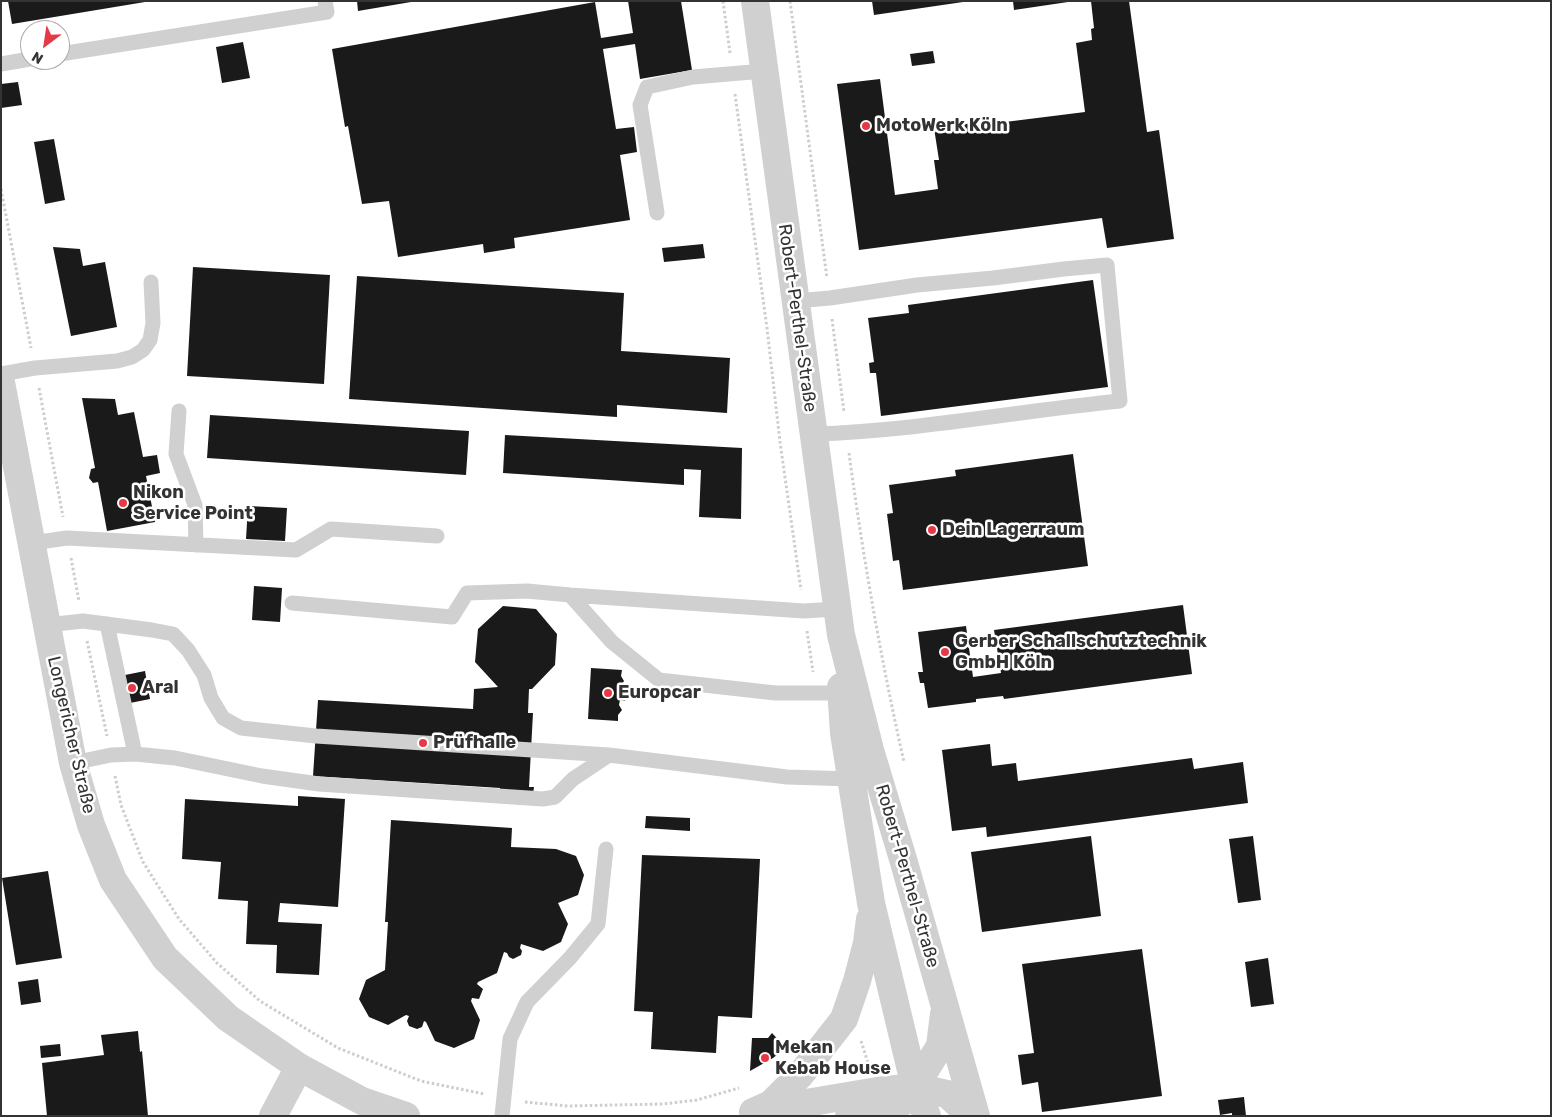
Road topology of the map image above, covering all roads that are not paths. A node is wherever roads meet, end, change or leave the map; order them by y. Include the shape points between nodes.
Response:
1 (325, 1) edge
2 (755, 1) edge
3 (70, 52) edge
4 (20, 61) edge
5 (1, 64) edge
6 (764, 71) junction
7 (657, 213) dead end
8 (151, 282) dead end
9 (795, 301) junction
10 (1, 374) edge
11 (1, 382) edge
12 (178, 411) dead end
13 (813, 434) junction
14 (437, 536) dead end
15 (32, 543) junction
16 (196, 545) junction
17 (570, 595) junction
18 (292, 603) dead end
19 (839, 622) junction
20 (107, 624) junction
21 (47, 625) junction
22 (828, 693) junction
23 (134, 754) junction
24 (609, 755) junction
25 (73, 763) junction
26 (852, 779) junction
27 (606, 849) dead end
28 (871, 903) junction
29 (945, 1006) junction
30 (300, 1067) junction
31 (915, 1087) junction
32 (749, 1114) edge
33 (273, 1116) edge
34 (406, 1116) edge
35 (502, 1116) edge
36 (849, 1116) edge
37 (928, 1116) edge
38 (971, 1116) edge
39 (976, 1116) edge

1 - 3 lane via 327,12
2 - 6 street, Robert-Perthel-Straße
4 - 5 lane
6 - 7 lane via 693,77 647,87 640,105
6 - 9 street, Robert-Perthel-Straße
8 - 10 lane via 153,323 150,340 132,358
9 - 13 street, Robert-Perthel-Straße
9 - 13 lane via 917,284 1107,265 1120,401 883,430
11 - 15 street, Longericher Straße
12 - 16 lane via 176,454 195,505
13 - 19 street, Robert-Perthel-Straße
14 - 16 lane via 331,529 296,550
15 - 16 lane via 67,538
15 - 21 street, Longericher Straße
17 - 18 lane via 527,591 467,593 452,618
17 - 19 lane via 804,611
17 - 22 lane via 612,642 659,680 775,692
19 - 22 street, Robert-Perthel-Straße
19 - 29 street, Robert-Perthel-Straße via 870,750
20 - 21 lane via 83,621
20 - 23 lane
20 - 24 lane via 173,634 204,675 222,718 241,728
21 - 25 street, Longericher Straße
22 - 26 street, Robert-Perthel-Straße via 844,733
23 - 24 lane via 175,758 320,784 543,800 555,797 573,779
23 - 25 lane
24 - 26 lane via 787,777
25 - 30 street, Longericher Straße via 91,825 113,880 165,958 228,1018
26 - 28 street, Robert-Perthel-Straße
27 - 35 lane via 598,924 527,1002 510,1038
28 - 31 street, Robert-Perthel-Straße
28 - 32 street via 868,943 844,1019 801,1074 771,1104
29 - 31 street via 940,1046
29 - 39 street, Robert-Perthel-Straße
30 - 33 street
30 - 34 street, Longericher Straße via 362,1101
31 - 32 street
31 - 36 street via 907,1100 881,1111
31 - 37 street, Robert-Perthel-Straße
31 - 38 street via 947,1094

